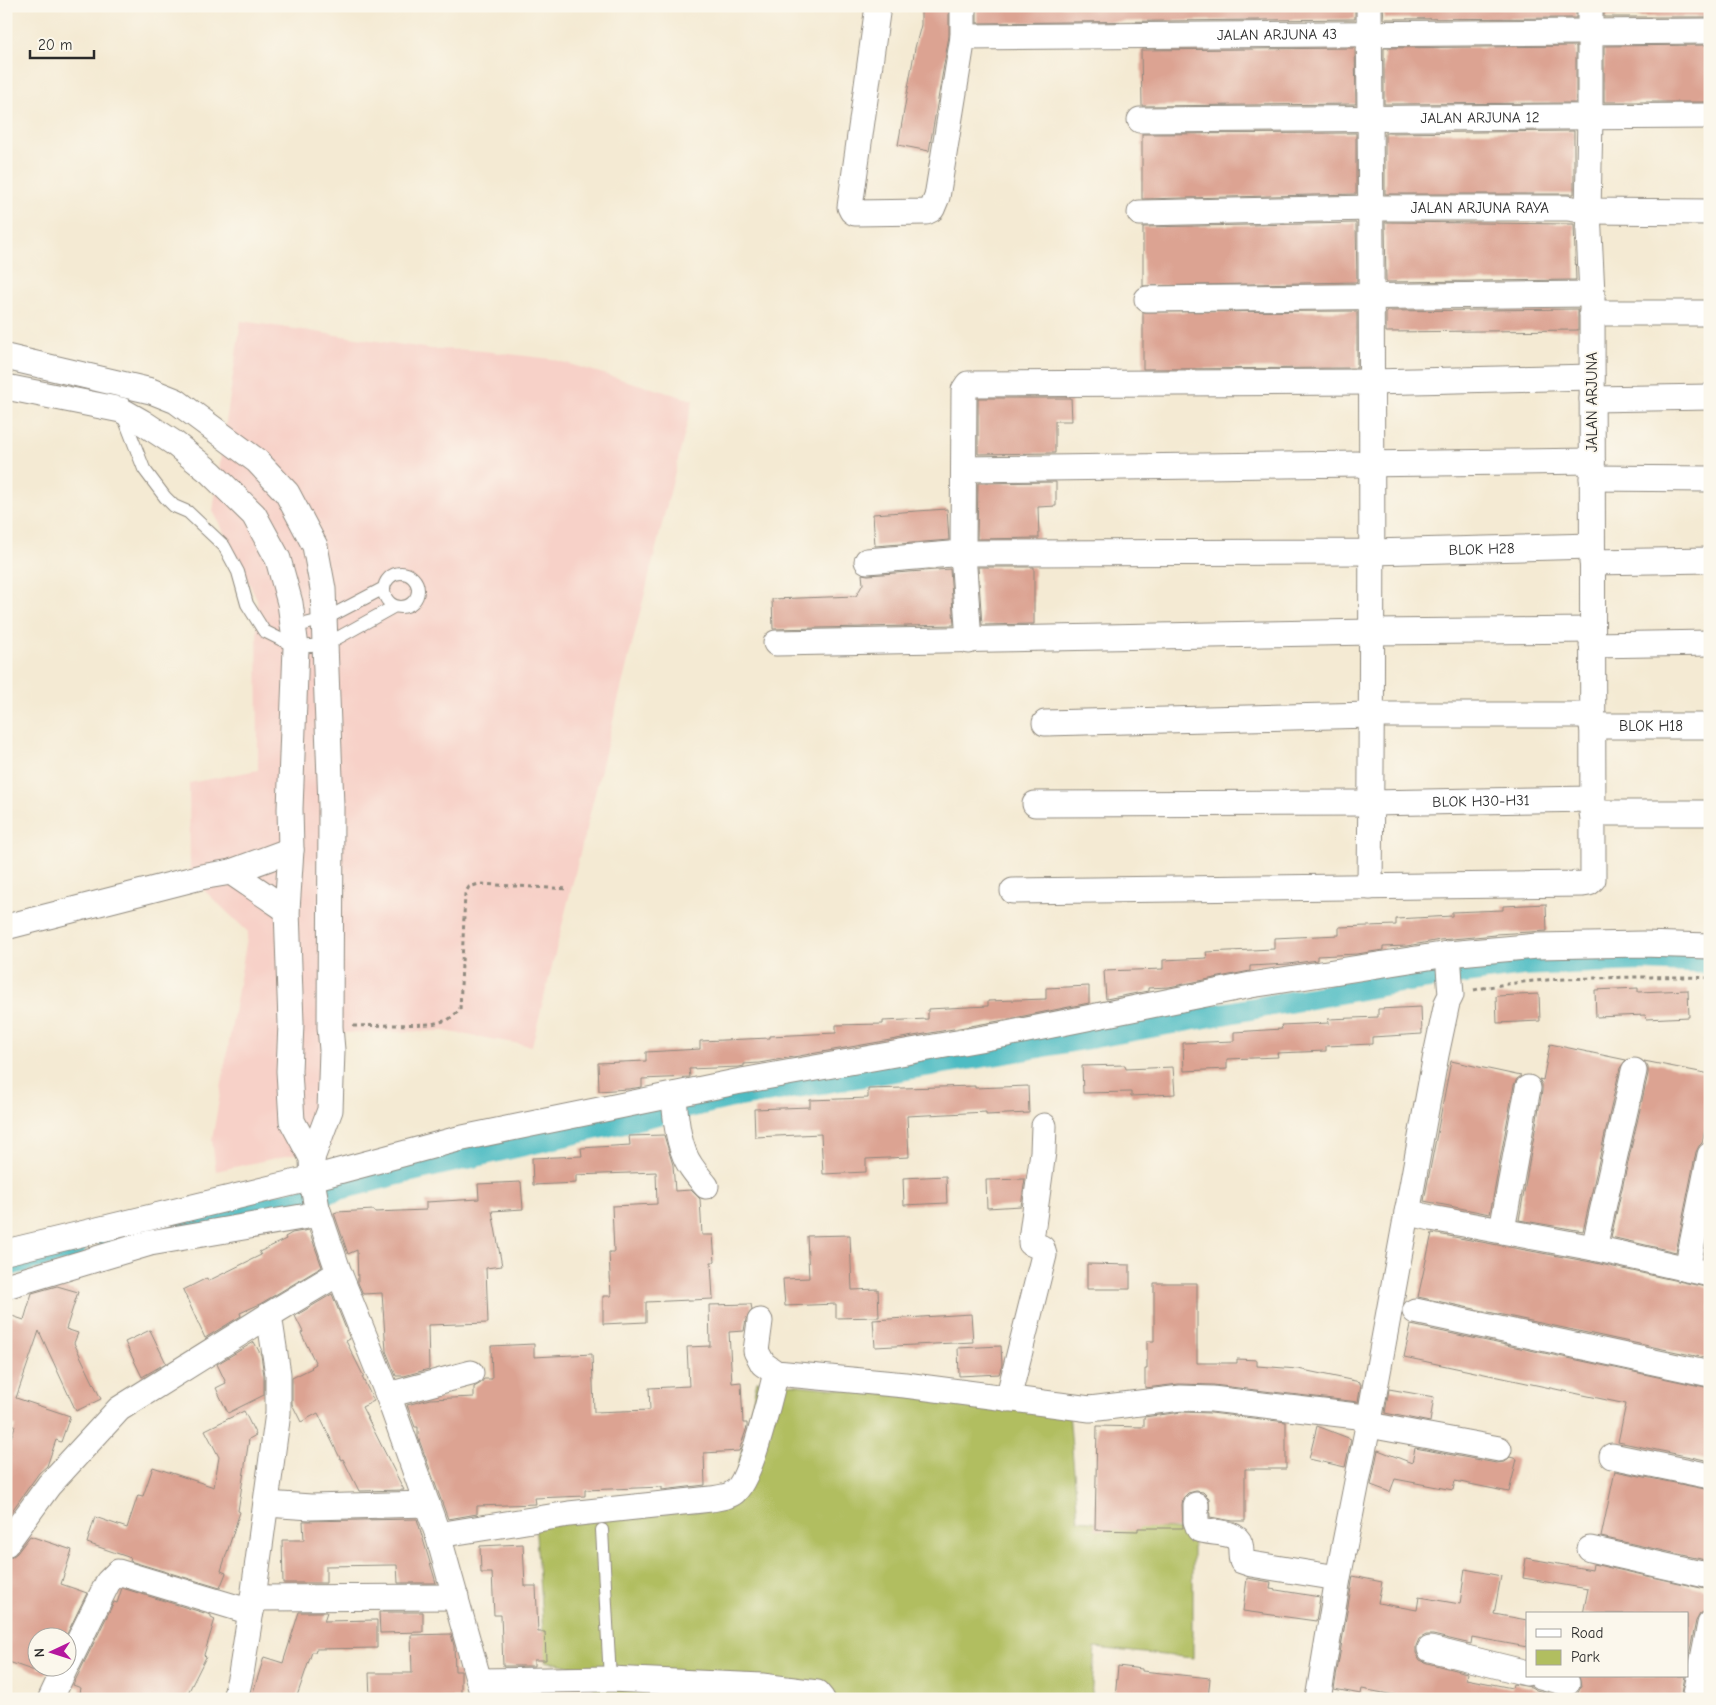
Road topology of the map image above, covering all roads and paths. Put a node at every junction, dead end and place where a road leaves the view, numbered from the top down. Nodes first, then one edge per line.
1 (878, 6) edge
2 (963, 6) edge
3 (1369, 6) edge
4 (1590, 6) edge
5 (1710, 31) edge
6 (1590, 32) junction
7 (1370, 33) junction
8 (963, 36) junction
9 (1710, 116) edge
10 (1590, 118) junction
11 (1370, 119) junction
12 (1140, 120) dead end
13 (1372, 208) junction
14 (1588, 211) junction
15 (1710, 212) edge
16 (1140, 213) dead end
17 (1372, 297) junction
18 (1147, 299) dead end
19 (1592, 304) junction
20 (1710, 313) edge
21 (6, 357) edge
22 (1371, 382) junction
23 (6, 387) edge
24 (1592, 388) junction
25 (1710, 397) edge
26 (121, 410) junction
27 (1371, 464) junction
28 (964, 469) junction
29 (1592, 470) junction
30 (1710, 479) edge
31 (1372, 552) junction
32 (963, 553) junction
33 (1592, 554) junction
34 (1710, 560) edge
35 (867, 561) dead end
36 (384, 588) junction
37 (395, 606) junction
38 (325, 620) junction
39 (264, 631) junction
40 (1372, 632) junction
41 (294, 637) junction
42 (1592, 637) junction
43 (969, 640) junction
44 (1710, 643) edge
45 (776, 644) dead end
46 (325, 645) junction
47 (1371, 715) junction
48 (1592, 721) junction
49 (1045, 723) dead end
50 (1710, 726) edge
51 (1371, 803) junction
52 (1035, 804) dead end
53 (331, 806) junction
54 (1592, 806) junction
55 (290, 809) junction
56 (1710, 813) edge
57 (291, 850) junction
58 (231, 872) junction
59 (1370, 887) junction
60 (570, 889) dead end
61 (1013, 891) dead end
62 (287, 910) junction
63 (6, 927) edge
64 (1710, 946) edge
65 (1710, 978) edge
66 (1449, 984) junction
67 (291, 1023) junction
68 (330, 1027) junction
69 (1634, 1071) dead end
70 (1528, 1088) dead end
71 (674, 1098) junction
72 (1044, 1126) dead end
73 (1710, 1155) edge
74 (706, 1186) dead end
75 (315, 1189) junction
76 (1407, 1212) junction
77 (1502, 1230) junction
78 (1594, 1248) junction
79 (6, 1252) edge
80 (1698, 1272) edge
81 (339, 1273) junction
82 (6, 1286) edge
83 (1414, 1311) dead end
84 (760, 1321) dead end
85 (271, 1326) junction
86 (470, 1373) dead end
87 (776, 1373) junction
88 (1710, 1374) edge
89 (388, 1395) junction
90 (1008, 1399) junction
91 (1369, 1421) junction
92 (1499, 1449) dead end
93 (1612, 1456) dead end
94 (1710, 1476) edge
95 (266, 1504) junction
96 (427, 1504) junction
97 (1196, 1505) dead end
98 (602, 1530) dead end
99 (438, 1535) junction
100 (6, 1544) edge
101 (1590, 1549) dead end
102 (1710, 1576) edge
103 (1338, 1578) junction
104 (456, 1597) junction
105 (252, 1605) junction
106 (1710, 1624) edge
107 (78, 1643) edge
108 (1430, 1649) dead end
109 (1699, 1670) edge
110 (1526, 1673) edge
111 (62, 1678) edge
112 (1545, 1678) edge
113 (610, 1679) junction
114 (1566, 1686) edge
115 (482, 1690) edge
116 (54, 1698) edge
117 (235, 1699) edge
118 (822, 1699) edge
119 (1318, 1699) edge
120 (1695, 1699) edge

1 - 8 street
2 - 8 street
3 - 7 street
4 - 6 street, JALAN ARJUNA
5 - 6 street, JALAN ARJUNA 43
6 - 7 street, JALAN ARJUNA 43
6 - 10 street, JALAN ARJUNA
7 - 8 street, JALAN ARJUNA 43
7 - 11 street
9 - 10 street, JALAN ARJUNA 12
10 - 11 street, JALAN ARJUNA 12
10 - 14 street, JALAN ARJUNA
11 - 12 street, JALAN ARJUNA 12
11 - 13 street
13 - 14 street, JALAN ARJUNA RAYA
13 - 16 street, JALAN ARJUNA RAYA
13 - 17 street
14 - 15 street, JALAN ARJUNA RAYA
14 - 19 street, JALAN ARJUNA
17 - 18 street
17 - 19 street
17 - 22 street
19 - 20 street
19 - 24 street, JALAN ARJUNA
21 - 38 street
22 - 24 street
22 - 27 street
22 - 28 street
23 - 26 street
24 - 25 street
24 - 29 street, JALAN ARJUNA
26 - 39 lane
26 - 41 street
27 - 28 street
27 - 29 street
27 - 31 street
28 - 32 street
29 - 30 street
29 - 33 street, JALAN ARJUNA
31 - 32 street, BLOK H28
31 - 33 street, BLOK H28
31 - 40 street
32 - 35 street, BLOK H28
32 - 43 street
33 - 34 street, BLOK H28
33 - 42 street, JALAN ARJUNA
36 - 37 lane
36 - 37 lane
36 - 38 lane
37 - 46 lane
38 - 41 lane
38 - 46 street
39 - 41 lane
39 - 41 lane
40 - 42 street
40 - 43 street
40 - 47 street
41 - 46 lane
41 - 55 street
42 - 44 street
42 - 48 street, JALAN ARJUNA
43 - 45 street
46 - 53 street
47 - 48 street, BLOK H18
47 - 49 street, BLOK H18
47 - 51 street
48 - 50 street, BLOK H18
48 - 54 street, JALAN ARJUNA
51 - 52 street, BLOK H30-H31
51 - 54 street, BLOK H30-H31
51 - 59 street
53 - 55 street
53 - 68 street
54 - 56 street, BLOK H30-H31
54 - 59 street, JALAN ARJUNA
55 - 57 street
57 - 58 street
57 - 62 street
58 - 62 street
58 - 63 street
59 - 61 street, JALAN ARJUNA
60 - 68 path
62 - 67 street
64 - 66 street
65 - 66 path
66 - 71 street
66 - 76 street
67 - 68 street
67 - 75 street
68 - 75 street
69 - 78 street
70 - 77 street
71 - 74 street
71 - 75 street
72 - 90 street
73 - 80 street
75 - 79 street
75 - 81 street
75 - 82 street
76 - 77 street
76 - 91 street
77 - 78 street
78 - 80 street
81 - 85 street
81 - 89 street
83 - 88 street
84 - 87 street
85 - 95 street
85 - 100 street
86 - 89 street
87 - 90 street
87 - 99 street
89 - 96 street
90 - 91 street
91 - 92 street
91 - 103 street
93 - 94 street
95 - 96 street
95 - 105 street
96 - 99 street
97 - 103 street
98 - 113 lane
99 - 104 street
101 - 102 street
103 - 119 street
104 - 105 street
104 - 115 street
105 - 107 street
105 - 117 street
106 - 109 street
108 - 110 street
109 - 120 street
111 - 116 street
112 - 114 street
113 - 115 street
113 - 118 street

